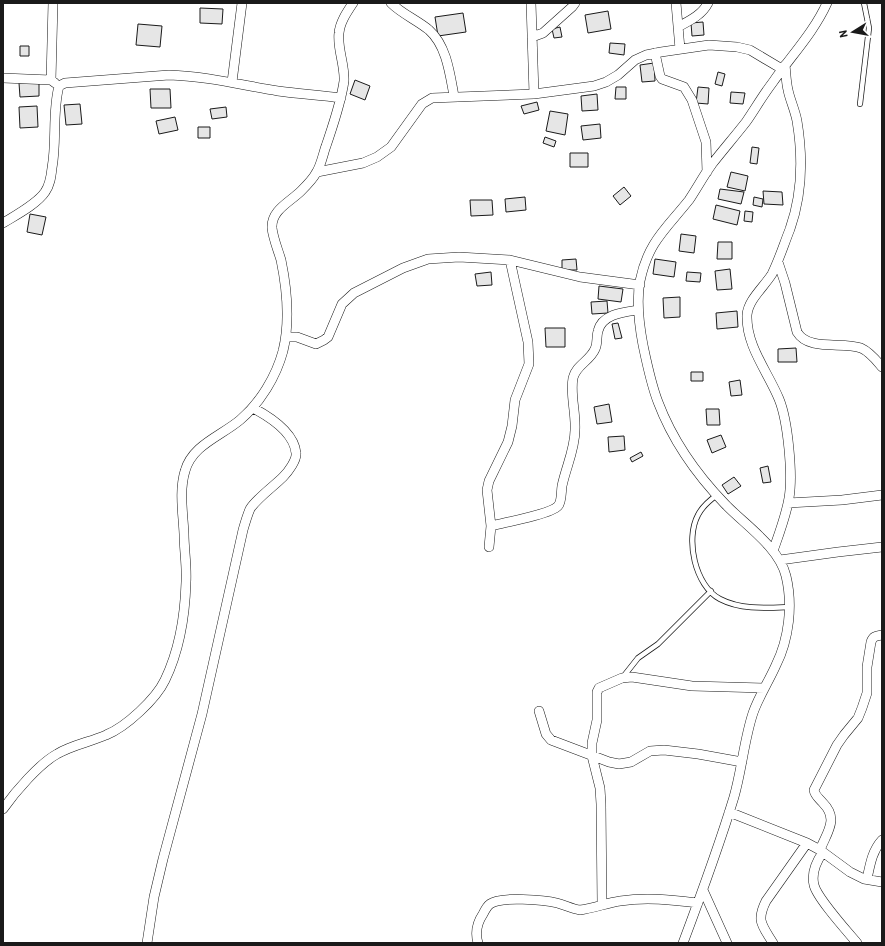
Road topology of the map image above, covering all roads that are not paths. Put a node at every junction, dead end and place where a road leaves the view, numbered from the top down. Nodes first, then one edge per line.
1 (53, 3) edge
2 (242, 3) edge
3 (353, 3) edge
4 (391, 3) edge
5 (531, 3) edge
6 (575, 3) edge
7 (676, 3) edge
8 (708, 3) edge
9 (827, 3) edge
10 (864, 3) edge
11 (678, 27) junction
12 (532, 38) junction
13 (680, 49) junction
14 (656, 53) junction
15 (784, 67) junction
16 (3, 78) edge
17 (51, 80) junction
18 (232, 82) junction
19 (59, 86) junction
20 (534, 94) junction
21 (454, 96) junction
22 (341, 98) junction
23 (860, 104) dead end
24 (317, 172) junction
25 (707, 172) junction
26 (3, 223) edge
27 (510, 260) junction
28 (778, 262) junction
29 (640, 285) junction
30 (638, 310) junction
31 (286, 337) junction
32 (882, 367) edge
33 (253, 408) junction
34 (717, 495) junction
35 (882, 495) edge
36 (788, 503) junction
37 (491, 526) junction
38 (882, 547) edge
39 (489, 548) dead end
40 (773, 551) junction
41 (780, 560) junction
42 (710, 591) junction
43 (789, 607) junction
44 (882, 635) edge
45 (622, 678) junction
46 (764, 688) junction
47 (539, 711) dead end
48 (592, 756) junction
49 (742, 762) junction
50 (3, 809) edge
51 (729, 812) junction
52 (882, 840) edge
53 (807, 843) junction
54 (821, 851) junction
55 (867, 879) junction
56 (882, 882) edge
57 (703, 890) junction
58 (698, 903) junction
59 (602, 904) junction
60 (147, 943) edge
61 (478, 943) edge
62 (683, 943) edge
63 (727, 943) edge
64 (773, 943) edge
65 (857, 943) edge

1 - 17 street
2 - 18 street
3 - 22 street
4 - 21 street
5 - 12 street
6 - 12 street
7 - 11 street
8 - 11 street
9 - 15 street
10 - 23 lane
11 - 13 street
12 - 20 street
13 - 14 street
13 - 15 street
14 - 20 street
14 - 25 street
15 - 25 street
15 - 28 street
16 - 17 street
17 - 19 street
18 - 19 street
18 - 22 street
19 - 26 street
20 - 21 street
21 - 24 street
22 - 24 street
24 - 31 street
25 - 29 street
27 - 29 street
27 - 31 street
27 - 37 street
28 - 32 street
28 - 36 street
29 - 30 street
30 - 34 street
30 - 37 street
31 - 33 street
33 - 50 street
33 - 60 street
34 - 40 street
34 - 42 lane
35 - 36 street
36 - 40 street
37 - 39 street
38 - 41 street
40 - 41 street
41 - 43 street
42 - 43 lane
42 - 45 lane
43 - 46 street
44 - 54 street
45 - 46 street
45 - 48 street
46 - 49 street
47 - 48 street
48 - 49 street
48 - 59 street
49 - 51 street
51 - 53 street
51 - 57 street
52 - 55 street
53 - 54 street
53 - 64 street
54 - 55 street
54 - 65 street
55 - 56 street
57 - 58 street
57 - 63 street
58 - 59 street
58 - 62 street
59 - 61 street

